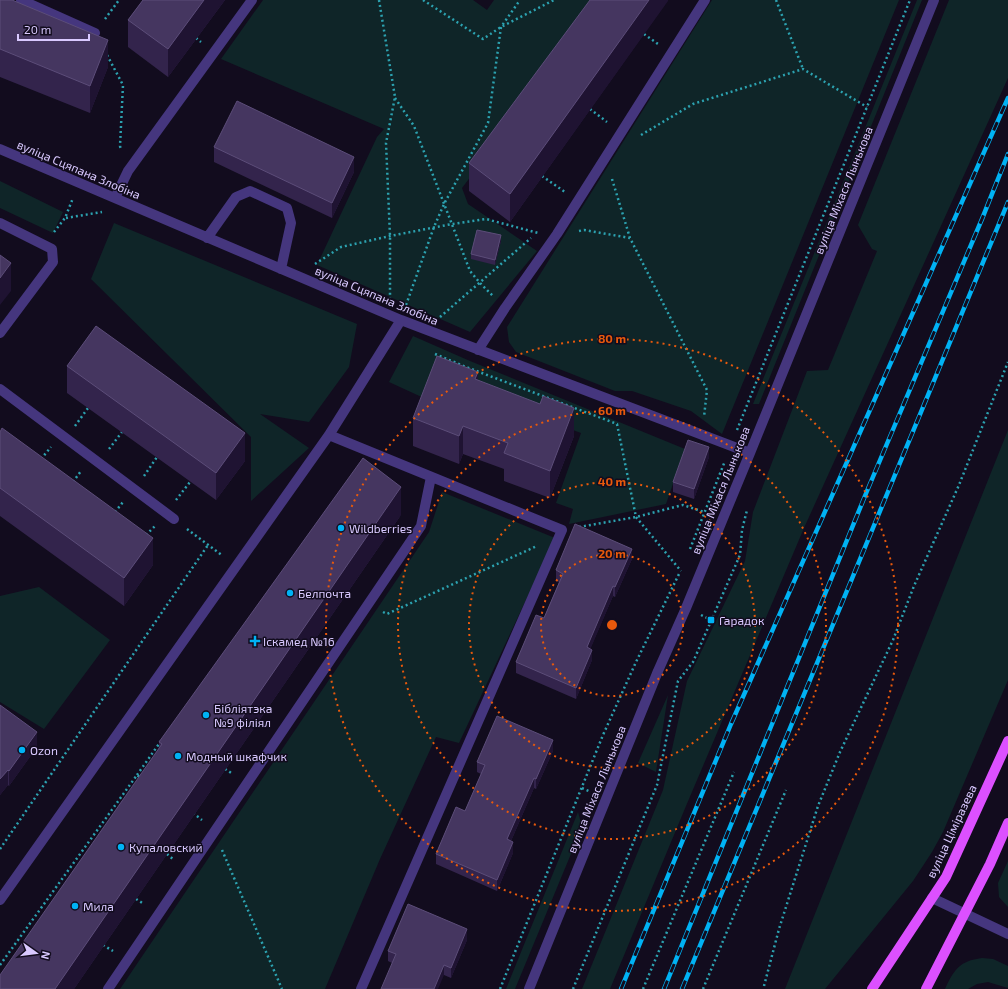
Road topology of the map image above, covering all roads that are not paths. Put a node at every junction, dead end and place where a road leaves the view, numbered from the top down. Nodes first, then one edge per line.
1 (21, 0) edge
2 (252, 0) edge
3 (704, 0) edge
4 (934, 0) edge
5 (95, 33) edge
6 (0, 149) edge
7 (115, 198) junction
8 (0, 223) edge
9 (207, 238) junction
10 (281, 269) junction
11 (401, 320) junction
12 (0, 333) edge
13 (478, 350) junction
14 (0, 389) edge
15 (329, 435) junction
16 (750, 453) junction
17 (431, 477) junction
18 (174, 519) road end
19 (1008, 741) edge
20 (1008, 823) edge
21 (932, 898) junction
22 (0, 900) edge
23 (965, 914) junction
24 (1008, 934) edge
25 (108, 989) edge
26 (361, 989) edge
27 (529, 989) edge
28 (872, 989) edge
29 (926, 989) edge

1 - 5 street
2 - 7 street
3 - 13 street
4 - 16 street, вуліца Міхася Лынькова
6 - 7 street, вуліца Сцяпана Злобіна
7 - 9 street, вуліца Сцяпана Злобіна
8 - 12 street
9 - 10 street, вуліца Сцяпана Злобіна
9 - 10 street
10 - 11 street, вуліца Сцяпана Злобіна
11 - 13 street, вуліца Сцяпана Злобіна
11 - 15 street
13 - 16 street, вуліца Сцяпана Злобіна
14 - 18 street
15 - 17 street
15 - 22 street
16 - 27 street, вуліца Міхася Лынькова
17 - 25 street
17 - 26 street
19 - 21 main road, вуліца Ціміразева
20 - 23 main road
21 - 23 street
21 - 28 main road, вуліца Ціміразева
23 - 24 street
23 - 29 main road

